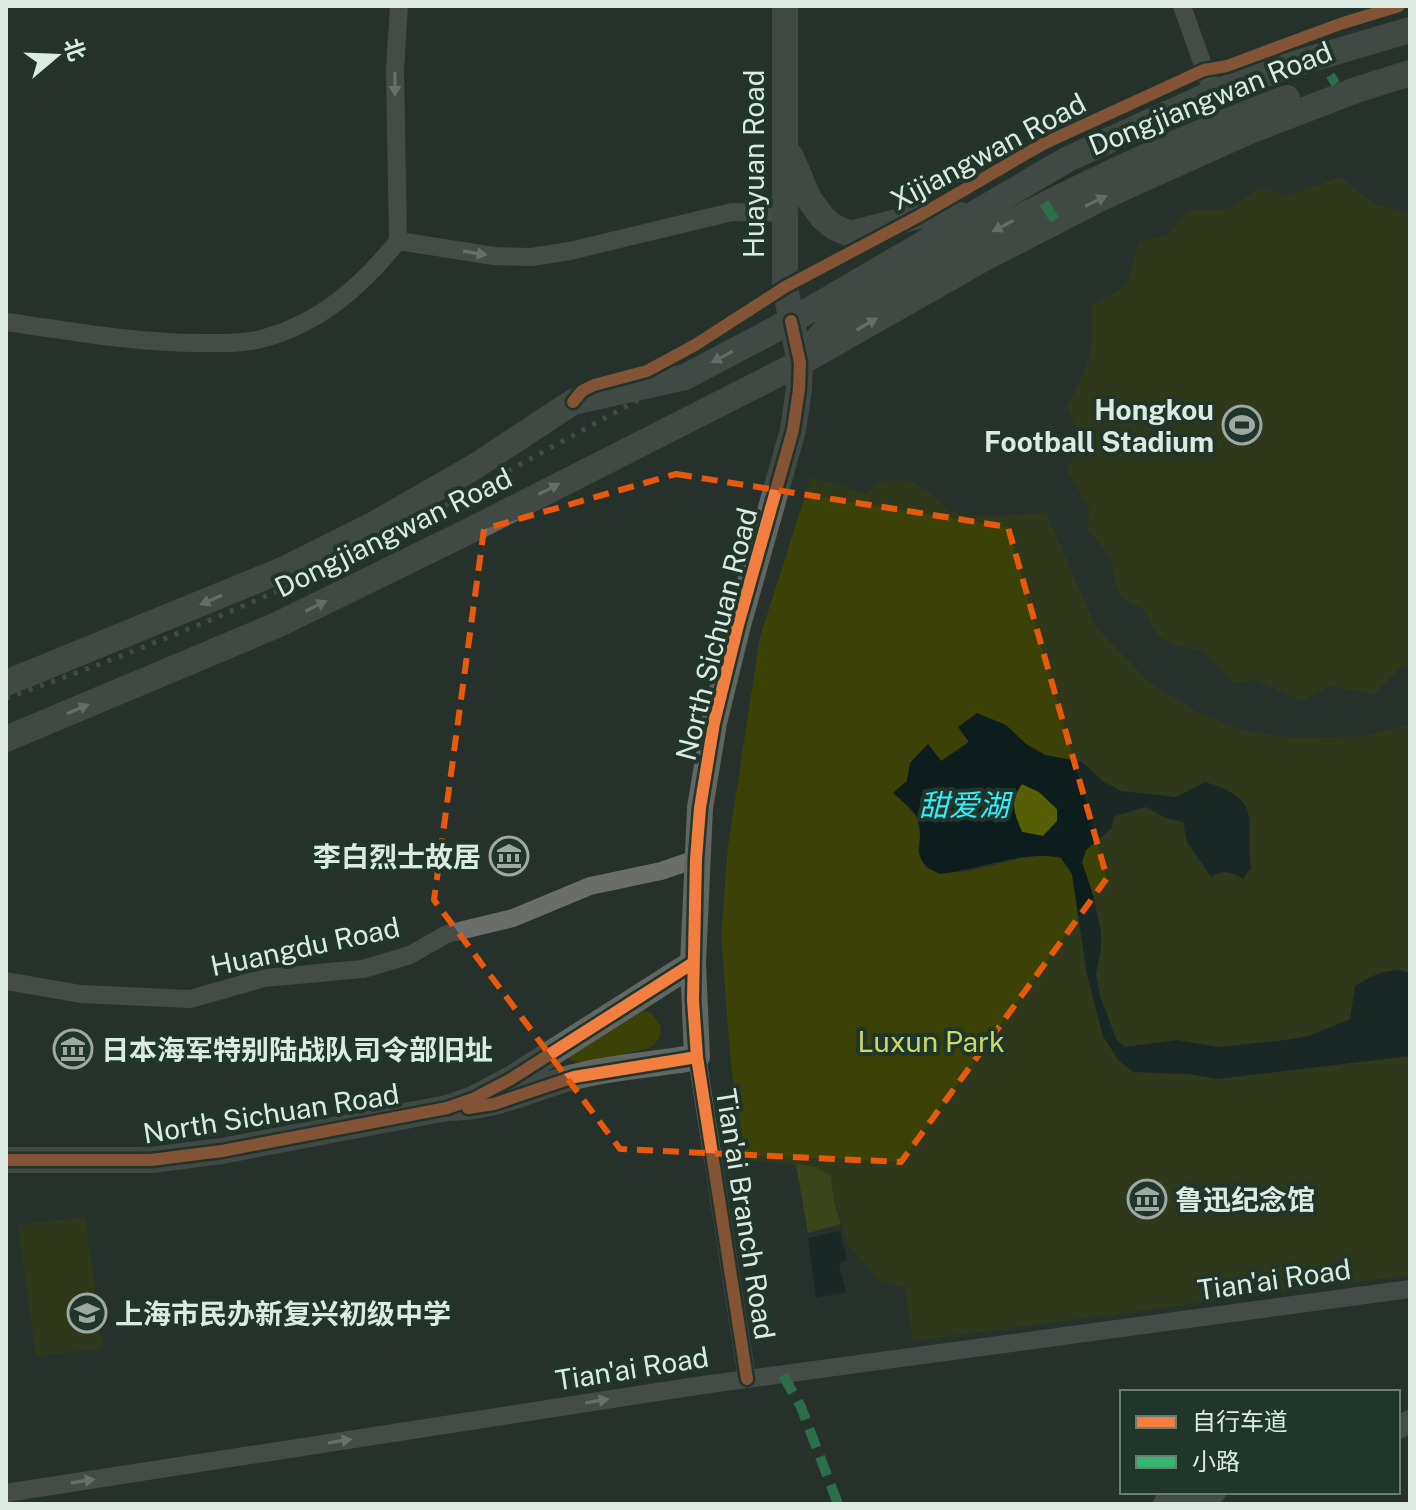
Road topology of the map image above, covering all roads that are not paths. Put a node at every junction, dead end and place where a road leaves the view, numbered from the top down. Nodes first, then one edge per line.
1 (399, 6) edge
2 (785, 6) edge
3 (1182, 6) edge
4 (1410, 30) edge
5 (1410, 55) edge
6 (1410, 73) edge
7 (1213, 93) junction
8 (786, 147) junction
9 (785, 213) junction
10 (968, 217) junction
11 (398, 241) junction
12 (791, 321) junction
13 (6, 322) edge
14 (800, 363) junction
15 (9, 684) edge
16 (6, 739) edge
17 (696, 859) junction
18 (693, 963) junction
19 (6, 981) edge
20 (556, 1048) junction
21 (697, 1057) junction
22 (574, 1077) junction
23 (447, 1108) junction
24 (6, 1160) edge
25 (1410, 1289) edge
26 (747, 1379) junction
27 (6, 1493) edge
28 (1206, 1494) edge
29 (1165, 1504) edge

1 -> 11 street
2 - 8 main road, Huayuan Road
3 - 7 street
4 - 7 main road, Xijiangwan Road
5 -> 14 main road, Dongjiangwan Road
14 -> 6 main road, Dongjiangwan Road
7 - 10 main road, Xijiangwan Road
8 - 9 main road, Huayuan Road
8 - 10 main road
11 -> 9 street
9 - 12 main road, Huayuan Road
10 - 12 main road, Xijiangwan Road
11 - 13 street
12 - 14 main road, North Sichuan Road
12 -> 15 main road, Dongjiangwan Road
16 -> 14 main road, Dongjiangwan Road
14 - 17 main road, North Sichuan Road
17 - 18 main road, North Sichuan Road
17 - 19 street, Huangdu Road
18 - 20 main road, North Sichuan Road
18 - 21 main road, North Sichuan Road
20 - 22 main road
20 - 23 main road, North Sichuan Road
21 - 22 main road, North Sichuan Road
21 - 26 street, Tian'ai Branch Road
22 - 23 main road, North Sichuan Road
23 - 24 main road, North Sichuan Road
25 - 26 street, Tian'ai Road
27 -> 26 street, Tian'ai Road
28 - 29 street

